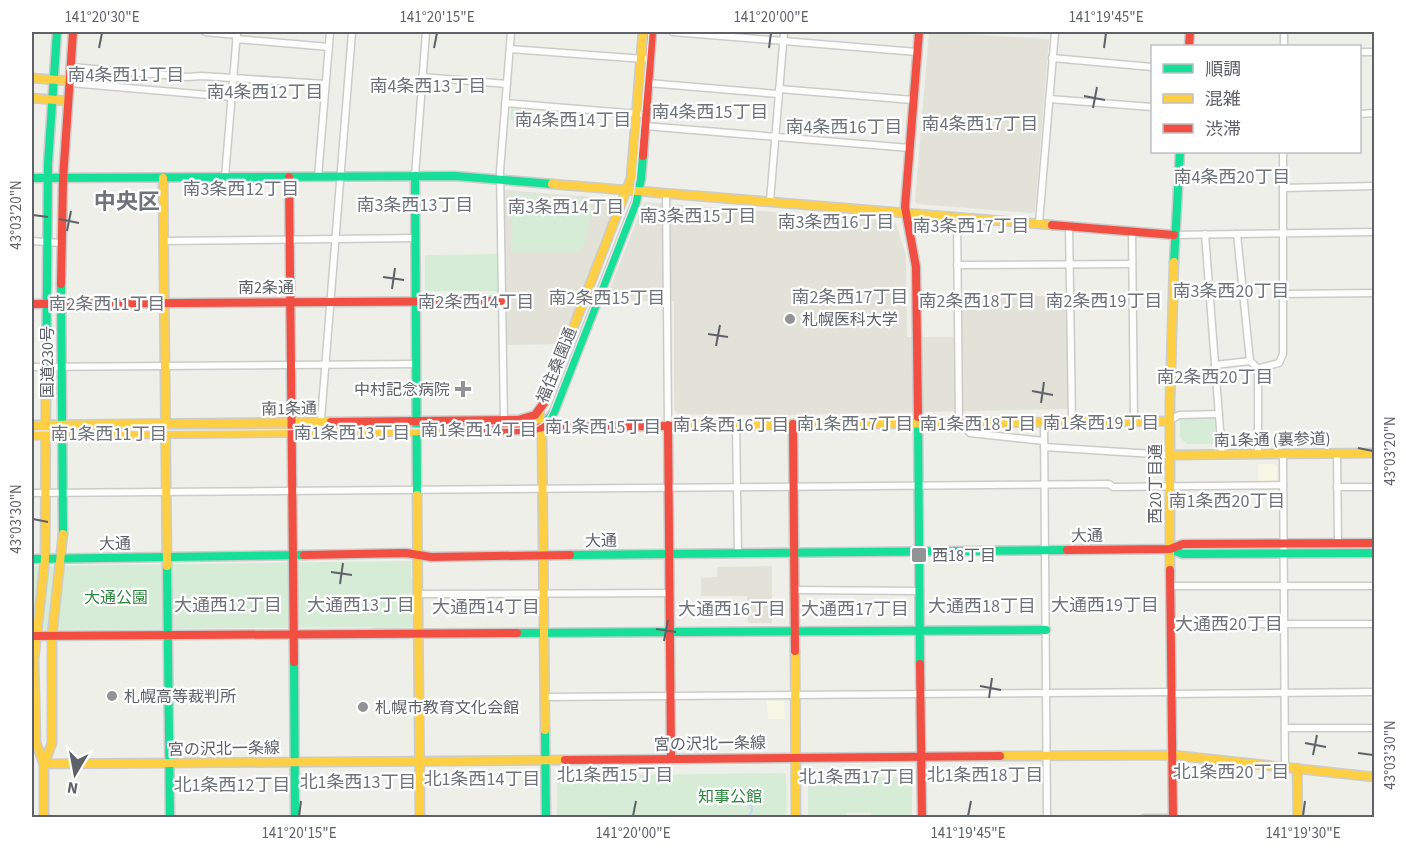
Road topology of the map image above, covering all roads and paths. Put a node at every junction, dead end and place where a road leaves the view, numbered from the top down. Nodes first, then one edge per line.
1 (57, 32) edge
2 (73, 32) edge
3 (205, 32) edge
4 (330, 32) edge
5 (352, 32) edge
6 (426, 32) edge
7 (511, 32) edge
8 (643, 32) edge
9 (652, 32) edge
10 (673, 32) edge
11 (783, 32) edge
12 (919, 32) edge
13 (1054, 32) edge
14 (237, 35) edge
15 (783, 42) junction
16 (329, 47) junction
17 (510, 49) junction
18 (917, 52) junction
19 (1052, 58) junction
20 (645, 59) junction
21 (1151, 67) edge
22 (70, 68) junction
23 (422, 77) junction
24 (32, 78) edge
25 (233, 78) junction
26 (53, 80) junction
27 (70, 82) junction
28 (648, 83) junction
29 (326, 84) junction
30 (507, 84) junction
31 (779, 92) junction
32 (232, 97) junction
33 (32, 98) edge
34 (1049, 99) junction
35 (51, 100) junction
36 (913, 100) junction
37 (68, 101) junction
38 (505, 103) junction
39 (1151, 107) edge
40 (641, 114) junction
41 (645, 126) junction
42 (775, 136) junction
43 (909, 148) junction
44 (1180, 153) edge
45 (1283, 153) edge
46 (340, 176) junction
47 (415, 176) junction
48 (225, 177) junction
49 (289, 177) junction
50 (318, 177) junction
51 (32, 178) edge
52 (47, 178) junction
53 (163, 178) junction
54 (63, 179) junction
55 (500, 180) junction
56 (1374, 186) edge
57 (1283, 188) junction
58 (627, 190) junction
59 (639, 191) junction
60 (666, 193) junction
61 (770, 201) junction
62 (905, 213) junction
63 (957, 217) junction
64 (1039, 223) junction
65 (1070, 226) junction
66 (1132, 231) junction
67 (1374, 232) edge
68 (1283, 233) junction
69 (1205, 234) junction
70 (1237, 234) junction
71 (1174, 235) junction
72 (415, 238) junction
73 (290, 239) junction
74 (336, 239) junction
75 (32, 241) edge
76 (46, 241) junction
77 (164, 241) junction
78 (61, 243) junction
79 (1132, 264) junction
80 (957, 265) junction
81 (1070, 265) junction
82 (1374, 293) edge
83 (1283, 294) junction
84 (416, 301) junction
85 (501, 301) junction
86 (291, 302) junction
87 (330, 302) junction
88 (32, 304) edge
89 (46, 304) junction
90 (62, 304) junction
91 (165, 304) junction
92 (1250, 361) junction
93 (416, 364) junction
94 (291, 365) junction
95 (325, 365) junction
96 (1215, 365) junction
97 (166, 366) junction
98 (32, 367) edge
99 (46, 367) junction
100 (62, 367) junction
101 (1259, 369) junction
102 (539, 411) junction
103 (1219, 414) junction
104 (529, 418) junction
105 (417, 421) junction
106 (504, 421) junction
107 (1134, 421) junction
108 (1169, 421) junction
109 (321, 422) junction
110 (1044, 422) junction
111 (1072, 422) junction
112 (918, 423) junction
113 (960, 423) junction
114 (736, 424) junction
115 (793, 424) junction
116 (32, 425) edge
117 (45, 425) junction
118 (62, 425) junction
119 (668, 425) junction
120 (542, 427) junction
121 (166, 428) junction
122 (292, 428) junction
123 (504, 431) junction
124 (320, 432) junction
125 (417, 432) junction
126 (45, 434) junction
127 (62, 434) junction
128 (32, 435) edge
129 (1044, 444) junction
130 (1337, 453) junction
131 (1374, 453) edge
132 (1258, 454) junction
133 (1282, 454) junction
134 (1169, 455) junction
135 (1222, 455) junction
136 (1044, 484) junction
137 (1283, 485) junction
138 (919, 486) junction
139 (1170, 486) junction
140 (737, 487) junction
141 (794, 487) junction
142 (1337, 487) junction
143 (1374, 487) edge
144 (668, 488) junction
145 (543, 489) junction
146 (417, 490) junction
147 (292, 491) junction
148 (167, 492) junction
149 (32, 493) edge
150 (46, 493) junction
151 (62, 493) junction
152 (1338, 543) junction
153 (1374, 543) edge
154 (1170, 549) junction
155 (1284, 549) junction
156 (1045, 551) junction
157 (920, 552) junction
158 (738, 553) junction
159 (794, 553) junction
160 (1374, 553) edge
161 (669, 554) junction
162 (418, 555) junction
163 (293, 556) junction
164 (544, 556) junction
165 (45, 558) junction
166 (61, 558) junction
167 (167, 558) junction
168 (32, 559) edge
169 (1171, 586) junction
170 (1374, 586) edge
171 (1284, 587) junction
172 (794, 590) junction
173 (920, 591) junction
174 (544, 593) junction
175 (669, 593) junction
176 (418, 594) junction
177 (1171, 624) junction
178 (1284, 624) junction
179 (1374, 624) edge
180 (1046, 630) junction
181 (795, 632) junction
182 (920, 632) junction
183 (293, 634) junction
184 (670, 634) junction
185 (168, 635) junction
186 (419, 635) junction
187 (544, 635) junction
188 (34, 636) edge
189 (52, 636) junction
190 (1374, 692) edge
191 (1046, 693) junction
192 (1172, 693) junction
193 (1285, 693) junction
194 (921, 694) junction
195 (796, 695) junction
196 (670, 696) junction
197 (545, 697) junction
198 (1285, 728) junction
199 (1374, 728) edge
200 (1172, 755) junction
201 (1047, 756) junction
202 (796, 757) junction
203 (921, 757) junction
204 (671, 758) junction
205 (545, 760) junction
206 (420, 761) junction
207 (295, 762) junction
208 (169, 764) junction
209 (32, 765) edge
210 (44, 765) junction
211 (1285, 767) junction
212 (1297, 768) junction
213 (1374, 777) edge
214 (1173, 817) edge
215 (44, 818) edge
216 (170, 818) edge
217 (295, 818) edge
218 (420, 818) edge
219 (546, 818) edge
220 (796, 818) edge
221 (922, 818) edge
222 (1047, 818) edge
223 (1144, 818) edge
224 (1298, 818) edge

1 - 26 main road, 国道230号
2 - 22 main road, 国道230号
3 - 14 street
4 - 16 street
5 - 46 street
6 - 23 street
7 - 17 street
8 - 20 main road, 福住桑園通
9 - 20 main road, 福住桑園通
10 - 15 street
11 - 15 street
12 - 18 main road
13 - 19 street
14 - 16 street
14 - 25 street
15 - 18 street
15 - 31 street
16 - 29 street
17 - 20 street
17 - 30 street
18 - 36 main road
19 - 21 street
19 - 34 street
20 - 28 main road, 福住桑園通
20 - 40 main road, 福住桑園通
22 - 25 street
22 - 27 main road, 国道230号
23 - 30 street
23 - 47 street
24 - 26 main road
25 - 29 street
25 - 32 street
26 - 27 main road
26 - 35 main road, 国道230号
27 - 32 street
27 - 37 main road, 国道230号
28 - 31 street
28 - 40 main road, 福住桑園通
29 - 50 street
30 - 38 street
31 - 36 street
31 - 42 street
32 - 48 street
33 - 35 main road
34 - 39 street
34 - 64 street
35 - 37 main road
35 - 52 main road, 国道230号
36 - 43 main road
37 - 54 main road, 国道230号
38 - 40 street
38 - 55 street
40 - 41 main road, 福住桑園通
40 - 58 main road, 福住桑園通
41 - 42 street
41 - 59 main road, 福住桑園通
42 - 43 street
42 - 61 street
43 - 62 main road
44 - 71 main road, 西20丁目通
45 - 57 street
46 - 47 main road
46 - 50 main road
46 - 74 street
47 - 55 main road
47 - 72 main road
48 - 49 main road
48 - 53 main road
49 - 50 main road
49 - 73 main road
51 - 52 main road
52 - 54 main road
52 - 76 main road, 国道230号
53 - 54 main road
53 - 77 main road
54 - 78 main road, 国道230号
55 - 58 main road
55 - 85 street
56 - 57 street
57 - 68 street
58 - 59 main road
58 - 102 main road, 福住桑園通
59 - 60 main road
59 - 120 main road, 福住桑園通
60 - 61 main road
60 - 119 street
61 - 62 main road
62 - 63 main road
62 - 112 main road
63 - 64 main road
63 - 80 street
64 - 65 main road
65 - 66 main road
65 - 81 street
66 - 71 main road
66 - 79 street
67 - 68 street
68 - 70 street
68 - 83 street
69 - 70 street
69 - 71 street
69 - 96 street
70 - 92 street
71 - 108 main road, 西20丁目通
72 - 74 street
72 - 84 main road
73 - 74 street
73 - 77 street
73 - 86 main road
74 - 87 street
75 - 76 street
76 - 78 street
76 - 89 main road, 国道230号
77 - 91 main road
78 - 90 main road, 国道230号
79 - 81 street
79 - 107 street
80 - 81 street
80 - 113 street
81 - 111 street
82 - 83 street
83 - 101 street
84 - 85 main road, 南2条通
84 - 87 main road, 南2条通
84 - 93 main road
85 - 106 street
86 - 87 main road, 南2条通
86 - 91 main road, 南2条通
86 - 94 main road
87 - 95 street
88 - 89 main road, 南2条通
89 - 90 main road, 南2条通
89 - 99 main road, 国道230号
90 - 91 main road, 南2条通
90 - 100 main road, 国道230号
91 - 97 main road
92 - 96 street
92 - 101 street
93 - 95 street
93 - 105 main road
94 - 95 street
94 - 97 street
94 - 122 main road
95 - 109 street
96 - 103 street
97 - 100 street
97 - 121 main road
98 - 99 street
99 - 100 street
99 - 117 main road, 国道230号
100 - 118 main road, 国道230号
101 - 132 street
102 - 104 main road, 福住桑園通
102 - 120 main road, 福住桑園通
103 - 108 street
103 - 135 street
104 - 106 main road, 南1条通
104 - 120 main road
105 - 106 main road, 南1条通
105 - 109 main road, 南1条通
105 - 125 main road
106 - 123 street
107 - 108 main road, 南1条通
107 - 111 main road, 南1条通
108 - 134 main road, 西20丁目通
109 - 122 main road, 南1条通
109 - 124 street
110 - 111 main road, 南1条通
110 - 113 main road, 南1条通
110 - 129 street
112 - 113 main road, 南1条通
112 - 115 main road, 南1条通
112 - 138 main road
113 - 129 street
114 - 115 main road, 南1条通
114 - 119 main road, 南1条通
114 - 140 street
115 - 141 main road
116 - 117 main road, 南1条通
117 - 118 main road, 南1条通
117 - 126 main road, 国道230号
118 - 121 main road, 南1条通
118 - 127 main road, 国道230号
119 - 120 main road, 南1条通
119 - 144 main road
120 - 123 main road, 南1条通
120 - 145 main road, 福住桑園通
121 - 122 main road, 南1条通
121 - 127 main road, 南1条通
121 - 148 main road
122 - 124 main road, 南1条通
122 - 147 main road
123 - 125 main road, 南1条通
124 - 125 main road, 南1条通
125 - 146 main road
126 - 127 main road, 南1条通
126 - 128 main road, 南1条通
126 - 150 main road, 国道230号
127 - 151 main road, 国道230号
129 - 134 street
129 - 136 street
130 - 131 main road, 南1条通 (裏参道)
130 - 133 main road, 南1条通 (裏参道)
130 - 142 street
132 - 133 main road, 南1条通 (裏参道)
132 - 135 main road, 南1条通 (裏参道)
133 - 137 street
134 - 135 main road, 南1条通 (裏参道)
134 - 139 main road, 西20丁目通
136 - 138 street
136 - 139 street
136 - 156 street
137 - 139 street
137 - 155 street
138 - 141 street
138 - 157 main road
139 - 154 main road, 西20丁目通
140 - 141 street
140 - 144 street
140 - 158 street
141 - 159 main road
142 - 143 street
142 - 152 street
144 - 145 street
144 - 161 main road
145 - 146 street
145 - 164 main road, 福住桑園通
146 - 147 street
146 - 162 main road
147 - 148 street
147 - 163 main road
148 - 151 street
148 - 167 main road
149 - 150 street
150 - 151 street
150 - 165 main road, 国道230号
151 - 166 main road, 国道230号
152 - 153 main road, 大通
152 - 155 main road, 大通
154 - 155 main road, 大通
154 - 156 main road, 大通
154 - 169 main road, 西20丁目通
155 - 160 main road, 大通
155 - 171 street
156 - 157 main road, 大通
156 - 180 street
157 - 159 main road, 大通
157 - 173 main road
158 - 159 main road, 大通
158 - 161 main road, 大通
159 - 172 main road
161 - 164 main road, 大通
161 - 175 main road
162 - 163 main road, 大通
162 - 164 main road, 大通
162 - 176 main road
163 - 167 main road, 大通
163 - 183 main road
164 - 174 main road, 福住桑園通
165 - 166 main road, 大通
165 - 168 main road, 大通
165 - 188 main road, 国道230号
166 - 167 main road, 大通
166 - 189 main road, 国道230号
167 - 185 main road
169 - 171 street
169 - 177 main road, 西20丁目通
170 - 171 street
171 - 178 street
172 - 173 street
172 - 181 main road
173 - 182 main road
174 - 175 street
174 - 176 street
174 - 187 main road, 福住桑園通
175 - 184 main road
176 - 186 main road
177 - 178 street
177 - 192 main road, 西20丁目通
178 - 179 street
178 - 193 street
180 - 182 main road
180 - 191 street
181 - 182 main road
181 - 184 main road
181 - 195 main road
182 - 194 main road
183 - 185 main road
183 - 186 main road
183 - 207 main road
184 - 187 main road
184 - 196 main road
185 - 189 main road
185 - 208 main road
186 - 187 main road
186 - 206 main road
187 - 197 main road, 福住桑園通
188 - 189 main road
188 - 210 main road, 国道230号
189 - 210 main road, 国道230号
190 - 193 street
191 - 192 street
191 - 194 street
191 - 201 street
192 - 193 street
192 - 200 main road, 西20丁目通
193 - 198 street
194 - 195 street
194 - 203 main road
195 - 196 street
195 - 202 main road
196 - 197 street
196 - 204 main road
197 - 205 main road, 福住桑園通
198 - 199 street
198 - 211 street
200 - 201 main road, 宮の沢北一条線
200 - 211 main road, 宮の沢北一条線
200 - 214 main road, 西20丁目通
201 - 203 main road, 宮の沢北一条線
201 - 222 street
202 - 203 main road, 宮の沢北一条線
202 - 204 main road, 宮の沢北一条線
202 - 220 main road
203 - 221 main road
204 - 205 main road, 宮の沢北一条線
205 - 206 main road, 宮の沢北一条線
205 - 219 main road, 福住桑園通
206 - 207 main road, 宮の沢北一条線
206 - 218 main road
207 - 208 main road, 宮の沢北一条線
207 - 217 main road
208 - 210 main road, 宮の沢北一条線
208 - 216 main road
209 - 210 main road
210 - 215 main road
211 - 212 main road, 宮の沢北一条線
212 - 213 main road, 宮の沢北一条線
212 - 224 main road
214 - 223 street

